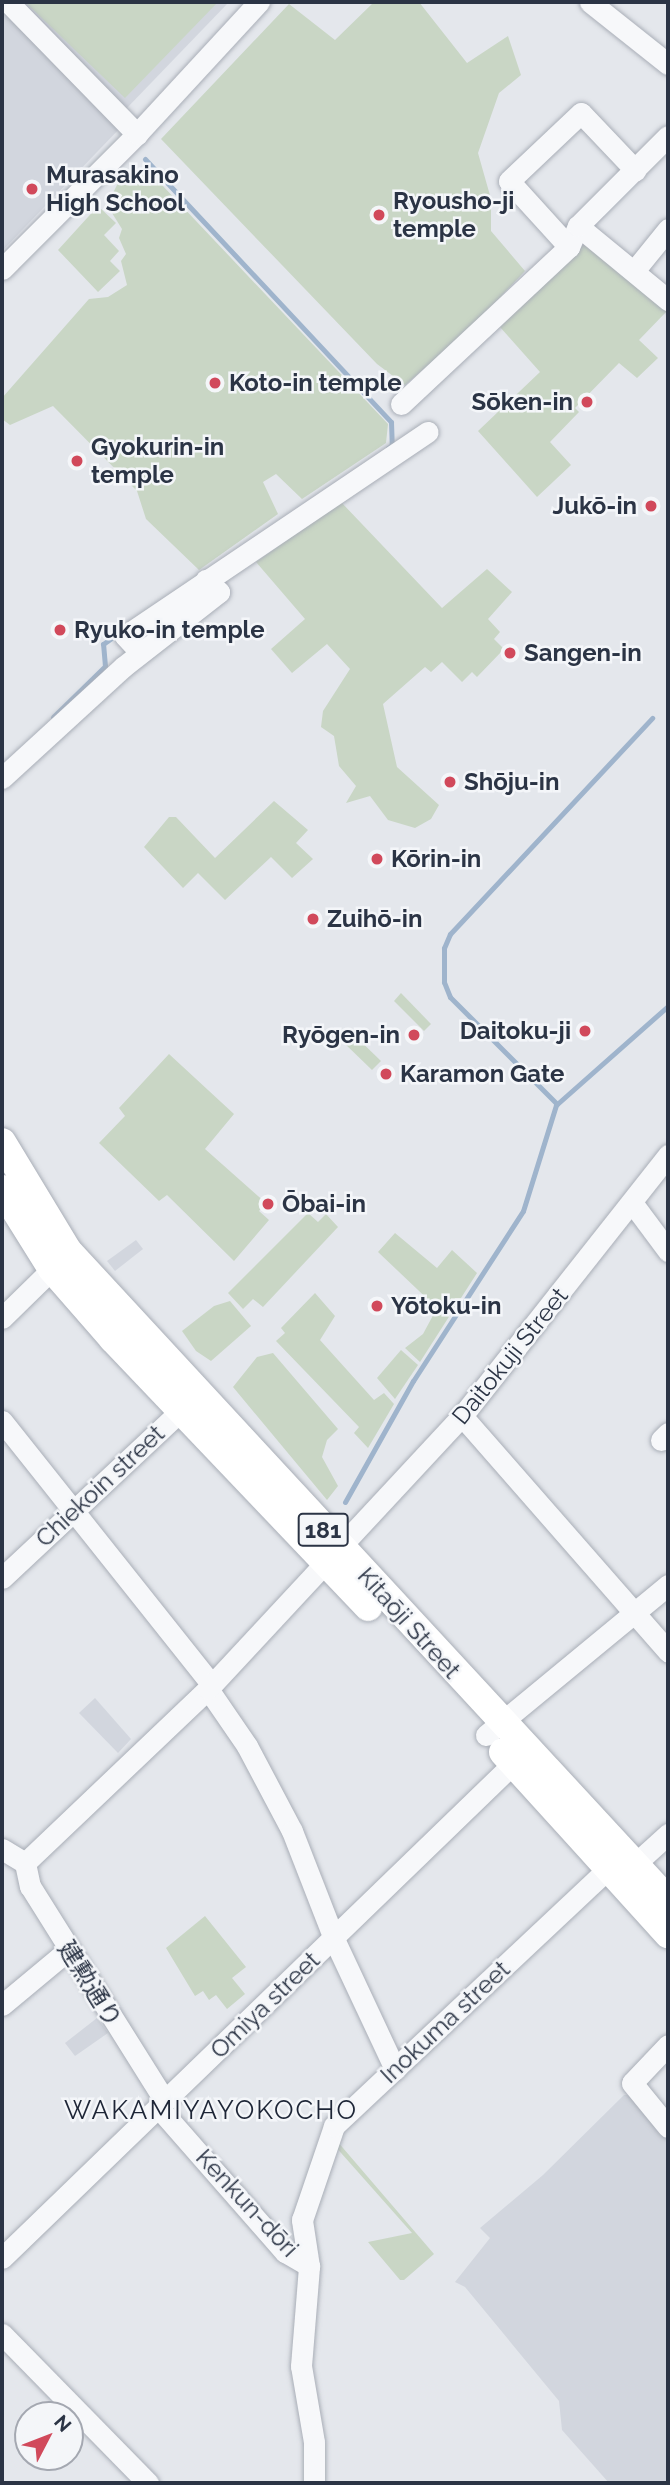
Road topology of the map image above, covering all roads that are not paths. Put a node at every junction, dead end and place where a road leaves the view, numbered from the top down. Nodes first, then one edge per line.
1 (8, 2) edge
2 (259, 2) edge
3 (590, 2) edge
4 (668, 64) edge
5 (137, 134) junction
6 (668, 136) edge
7 (635, 170) junction
8 (578, 226) junction
9 (668, 229) edge
10 (569, 247) junction
11 (2, 269) edge
12 (634, 271) junction
13 (668, 300) edge
14 (401, 404) dead end
15 (428, 432) dead end
16 (2, 778) edge
17 (2, 1142) edge
18 (668, 1155) edge
19 (2, 1189) edge
20 (633, 1205) junction
21 (668, 1251) edge
22 (52, 1269) junction
23 (2, 1318) edge
24 (190, 1402) junction
25 (462, 1416) junction
26 (2, 1420) edge
27 (74, 1512) junction
28 (332, 1554) junction
29 (2, 1578) edge
30 (668, 1585) edge
31 (635, 1612) junction
32 (668, 1651) edge
33 (210, 1687) junction
34 (493, 1728) junction
35 (520, 1757) junction
36 (668, 1834) edge
37 (2, 1849) edge
38 (25, 1863) junction
39 (622, 1866) junction
40 (668, 1900) edge
41 (668, 1934) edge
42 (334, 1938) junction
43 (68, 1950) junction
44 (2, 2005) edge
45 (668, 2045) edge
46 (395, 2068) junction
47 (162, 2104) junction
48 (668, 2127) edge
49 (2, 2258) edge
50 (309, 2266) junction
51 (2, 2334) edge
52 (148, 2483) edge
53 (314, 2483) edge

1 - 5 street
2 - 5 street
3 - 4 street
5 - 11 street
6 - 7 street
7 - 8 street
7 - 10 street
8 - 10 street
8 - 12 street
9 - 12 street
10 - 14 street
12 - 13 street
15 - 16 street
17 - 24 main road, Kitaōji Street / 181
18 - 20 street, Daitokuji Street
19 - 22 main road, Kitaōji Street / 181
20 - 21 street
20 - 25 street, Daitokuji Street
22 - 23 street
22 - 24 main road, Kitaōji Street / 181
24 - 27 street, Chiekoin street
24 - 28 main road, Kitaōji Street / 181
25 - 28 street, Daitokuji Street
25 - 31 street
26 - 27 street
27 - 29 street, Chiekoin street
27 - 33 street
28 - 33 street, Daitokuji Street
28 - 34 main road, Kitaōji Street / 181
30 - 31 street
31 - 32 street
31 - 34 street
33 - 38 street, Daitokuji Street
33 - 42 street
34 - 35 main road, Kitaōji Street / 181
35 - 39 main road, Kitaōji Street / 181
35 - 42 street, Omiya street
36 - 39 street, Inokuma street
37 - 38 street
38 - 43 street, 建勲通り
39 - 40 main road, Kitaōji Street / 181
39 - 41 main road, Kitaōji Street / 181
39 - 46 street, Inokuma street
42 - 46 street
42 - 47 street, Omiya street
43 - 44 street
43 - 47 street, 建勲通り
45 - 48 street
46 - 50 street, Inokuma street
47 - 49 street, Omiya street
47 - 50 street, Kenkun-dōri
50 - 53 street, Inokuma street
51 - 52 street

